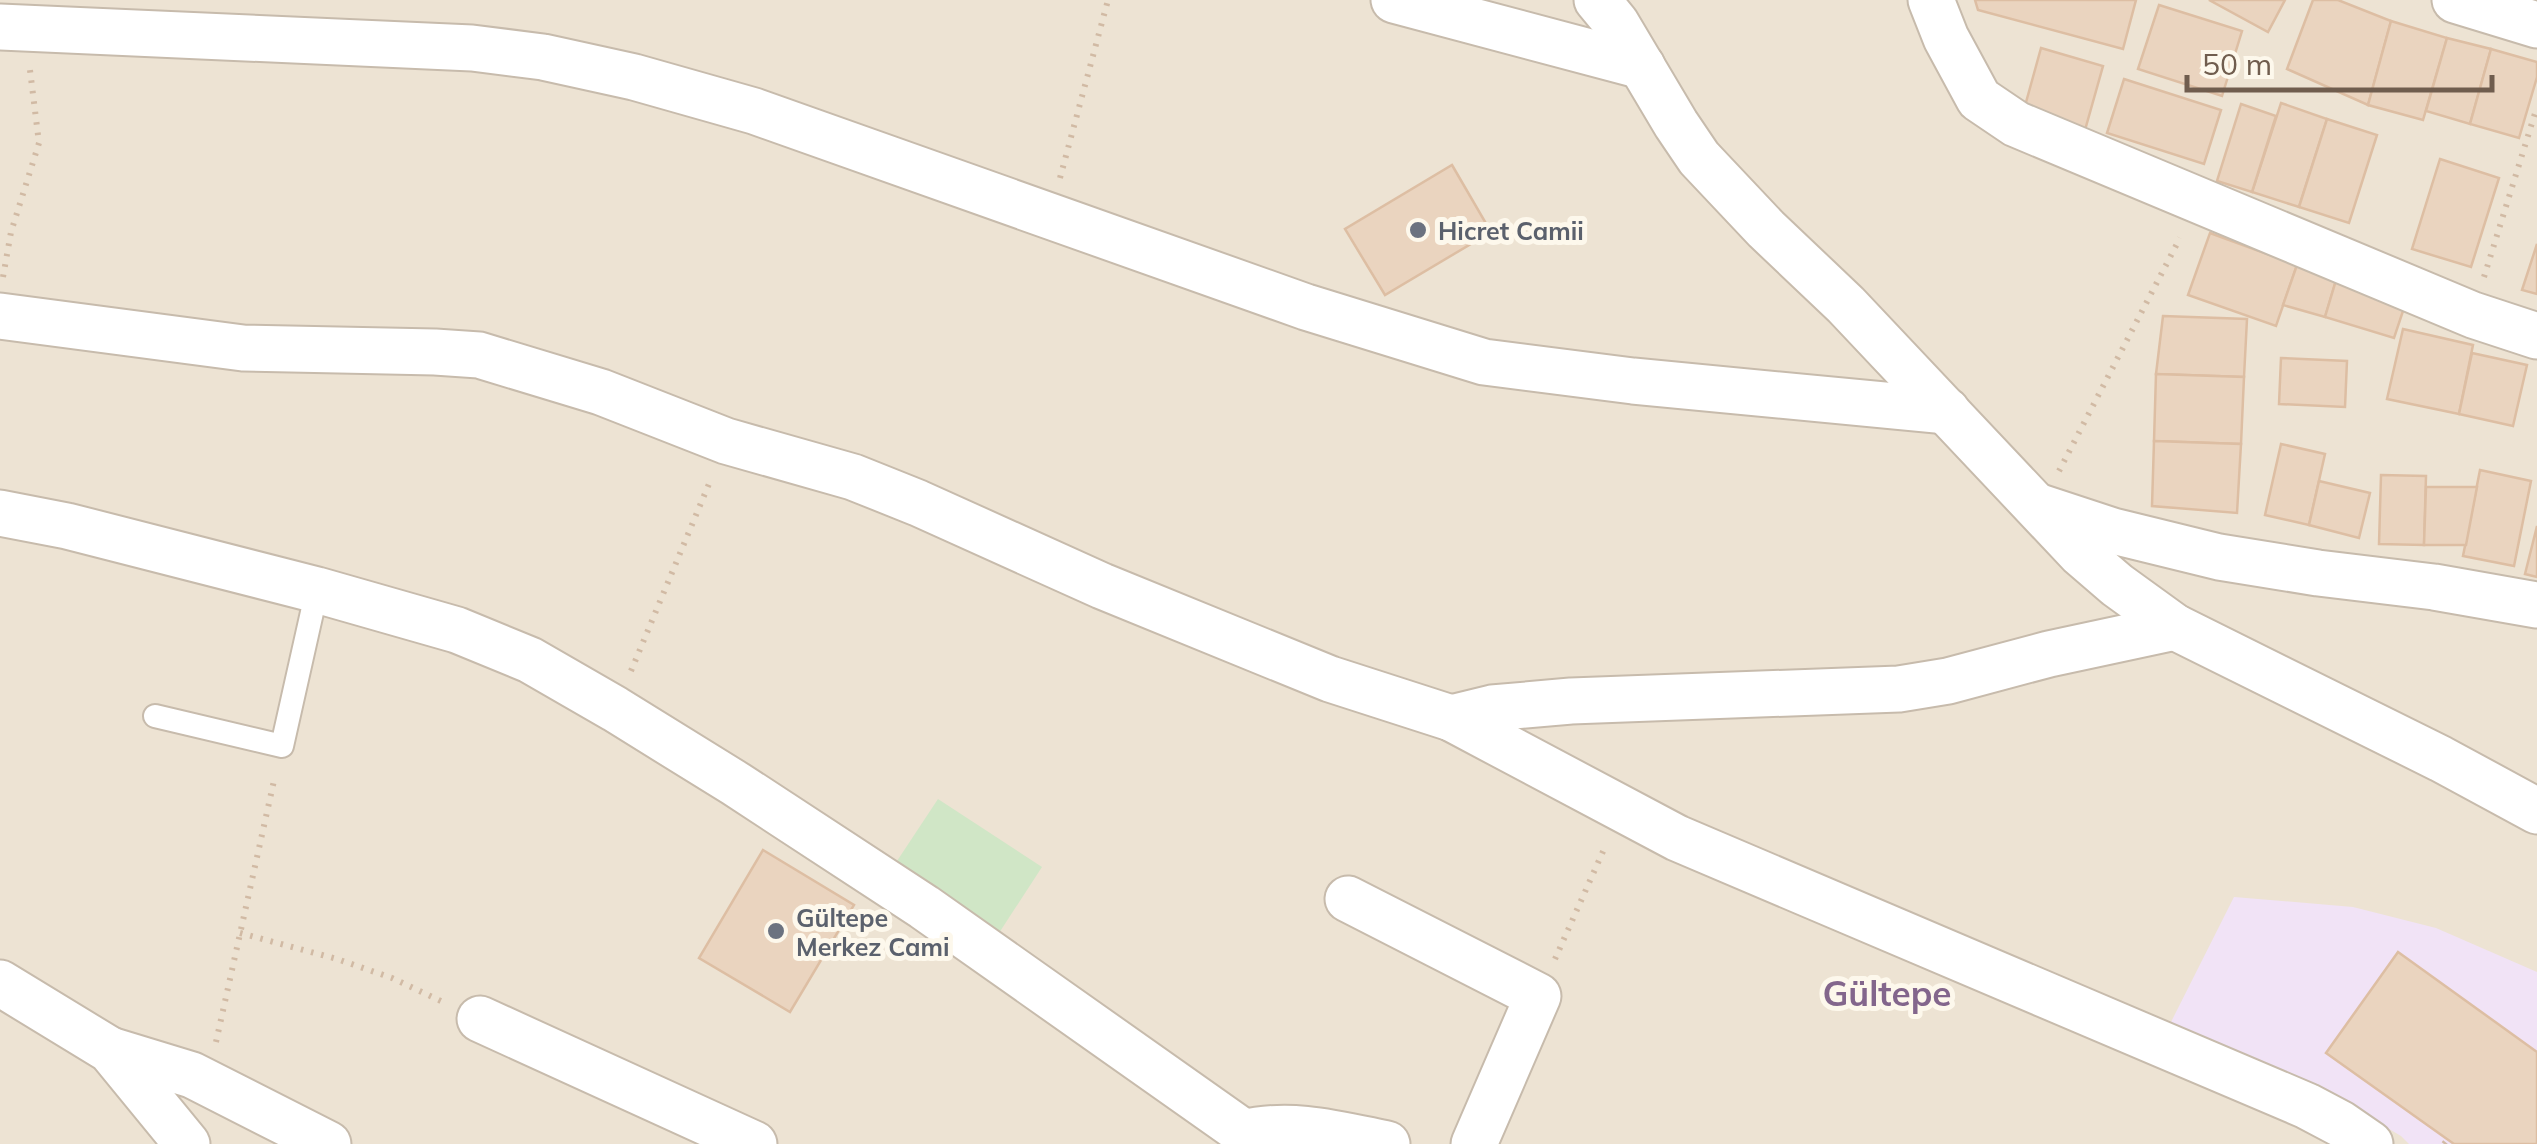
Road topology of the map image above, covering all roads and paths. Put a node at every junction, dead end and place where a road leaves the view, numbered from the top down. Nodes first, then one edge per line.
1 (1108, 0) edge
2 (1394, 0) edge
3 (1597, 0) edge
4 (1931, 0) edge
5 (2455, 0) edge
6 (2537, 25) edge
7 (12, 28) edge
8 (1642, 66) junction
9 (2537, 106) edge
10 (2198, 201) junction
11 (1050, 215) junction
12 (1, 299) edge
13 (2473, 315) junction
14 (2537, 336) edge
15 (1947, 411) junction
16 (726, 441) junction
17 (2040, 507) junction
18 (0, 513) edge
19 (317, 590) junction
20 (2537, 606) edge
21 (2175, 626) junction
22 (615, 709) junction
23 (155, 716) dead end
24 (1451, 718) junction
25 (282, 746) junction
26 (1622, 809) junction
27 (2537, 810) edge
28 (1348, 899) dead end
29 (240, 934) junction
30 (0, 984) edge
31 (1538, 996) junction
32 (480, 1019) joint
33 (110, 1050) junction
34 (207, 1083) junction
35 (1251, 1139) edge
36 (186, 1144) edge
37 (328, 1144) edge
38 (754, 1144) edge
39 (1386, 1144) edge
40 (1474, 1144) edge
41 (2370, 1144) edge

1 - 11 path
2 - 8 street
3 - 8 street
4 - 10 street
5 - 6 street
7 - 11 street
7 - 12 path
8 - 15 street
9 - 13 path
10 - 13 street
10 - 17 path
11 - 15 street
12 - 16 street
13 - 14 street
15 - 17 street
16 - 22 path
16 - 24 street
17 - 20 street
17 - 21 street
18 - 19 street
19 - 22 street
19 - 25 lane
21 - 24 street
21 - 27 street
22 - 35 street
23 - 25 lane
24 - 26 street
25 - 29 path
26 - 31 path
26 - 41 street
28 - 31 street
29 - 32 path
29 - 34 path
30 - 33 street
31 - 40 street
32 - 38 street
33 - 34 street
33 - 36 street
34 - 37 street
35 - 39 street

